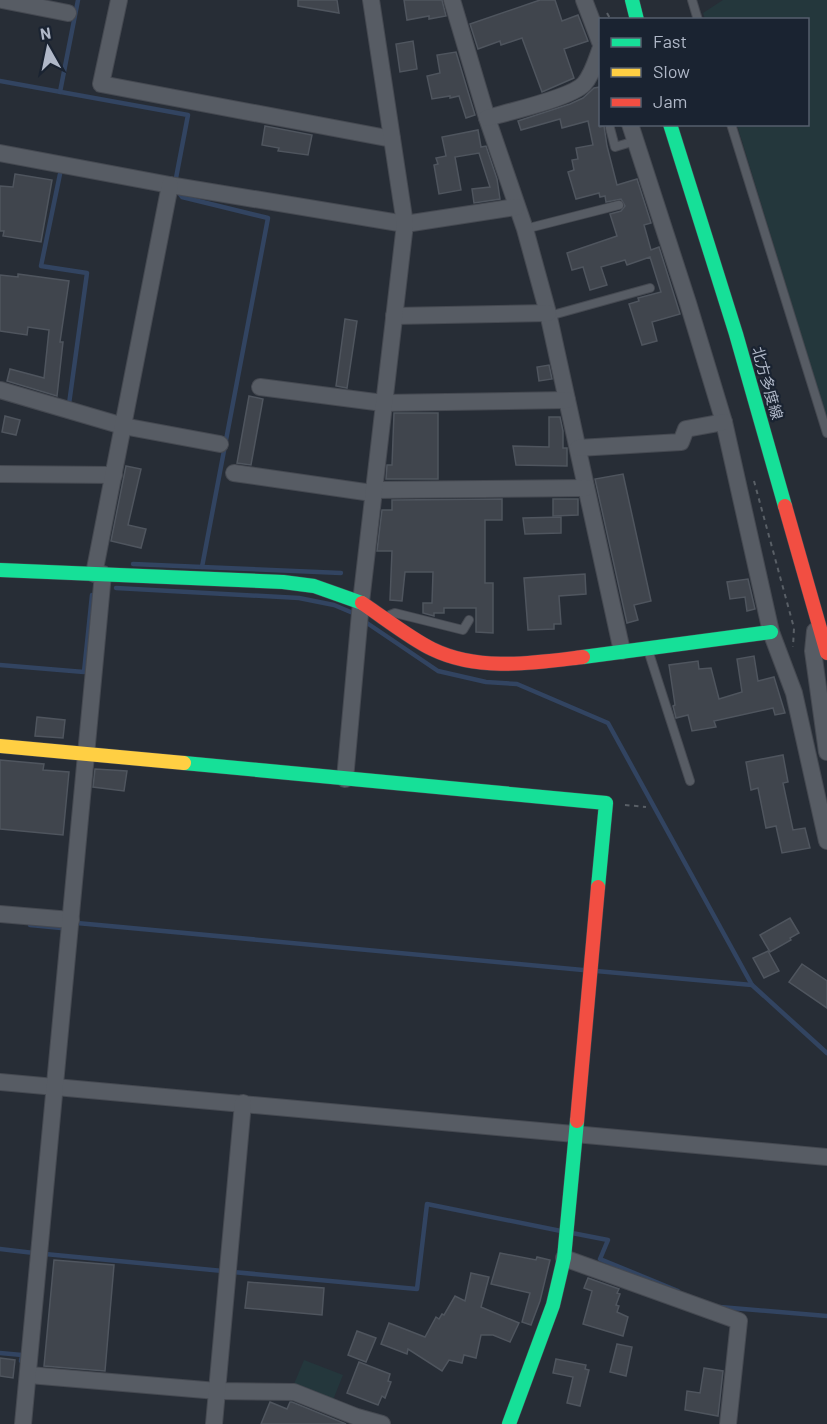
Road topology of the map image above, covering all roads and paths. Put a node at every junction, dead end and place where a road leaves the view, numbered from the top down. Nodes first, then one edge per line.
1 (2, 0) edge
2 (119, 0) edge
3 (372, 0) edge
4 (452, 0) edge
5 (584, 0) edge
6 (623, 0) edge
7 (692, 0) edge
8 (635, 11) edge
9 (68, 13) dead end
10 (698, 18) edge
11 (599, 39) edge
12 (599, 52) edge
13 (487, 118) junction
14 (631, 126) edge
15 (671, 126) edge
16 (732, 126) edge
17 (610, 128) dead end
18 (392, 139) junction
19 (635, 141) junction
20 (0, 153) edge
21 (170, 185) junction
22 (618, 205) dead end
23 (516, 207) junction
24 (405, 224) junction
25 (525, 229) junction
26 (650, 288) dead end
27 (548, 315) junction
28 (394, 316) junction
29 (260, 387) dead end
30 (0, 390) edge
31 (567, 400) junction
32 (383, 403) junction
33 (724, 422) junction
34 (123, 426) junction
35 (827, 433) edge
36 (220, 444) dead end
37 (578, 448) junction
38 (234, 473) dead end
39 (0, 474) edge
40 (114, 475) junction
41 (586, 488) junction
42 (373, 491) junction
43 (0, 570) edge
44 (98, 574) junction
45 (361, 602) junction
46 (816, 615) junction
47 (385, 617) junction
48 (469, 620) dead end
49 (771, 632) junction
50 (647, 648) junction
51 (622, 651) junction
52 (827, 653) edge
53 (0, 746) edge
54 (827, 752) edge
55 (86, 754) junction
56 (345, 778) junction
57 (690, 781) dead end
58 (606, 803) junction
59 (646, 807) dead end
60 (827, 841) edge
61 (0, 914) edge
62 (71, 920) junction
63 (0, 1082) edge
64 (56, 1087) junction
65 (243, 1103) junction
66 (574, 1134) junction
67 (827, 1157) edge
68 (564, 1258) junction
69 (29, 1375) junction
70 (217, 1391) junction
71 (356, 1420) edge
72 (23, 1424) edge
73 (214, 1424) edge
74 (382, 1424) edge
75 (509, 1424) edge
76 (728, 1424) edge

1 - 9 street
2 - 18 street
3 - 18 street
4 - 13 street
5 - 11 street
6 - 8 street
7 - 10 lane
12 - 13 street
13 - 23 street
14 - 19 street
15 - 46 street, 北方多度線
16 - 35 lane
17 - 19 lane
18 - 24 street
19 - 33 street
20 - 21 street
21 - 24 street
21 - 34 street
22 - 25 lane
23 - 24 street
23 - 25 street
24 - 28 street
25 - 27 street
26 - 27 lane
27 - 28 street
27 - 31 street
28 - 32 street
29 - 32 street
30 - 34 street
31 - 32 street
31 - 37 street
32 - 42 street
33 - 37 street
33 - 49 street
34 - 36 street
34 - 40 street
37 - 41 street
38 - 42 street
39 - 40 street
40 - 44 street
41 - 42 street
41 - 51 street
42 - 45 street
43 - 44 street
44 - 45 street
44 - 55 street
45 - 47 street
45 - 56 street
46 - 52 street, 北方多度線
46 - 54 street
47 - 48 lane
47 - 51 street
49 - 50 street
49 - 60 street
50 - 51 street
50 - 57 lane
53 - 55 street
55 - 56 street
55 - 62 street
56 - 58 street
58 - 59 path
58 - 66 street
61 - 62 street
62 - 64 street
63 - 64 street
64 - 65 street
64 - 69 street
65 - 66 street
65 - 70 street
66 - 67 street
66 - 68 street
68 - 75 street
68 - 76 street
69 - 70 street
69 - 72 street
70 - 71 street
70 - 73 street
71 - 74 street

